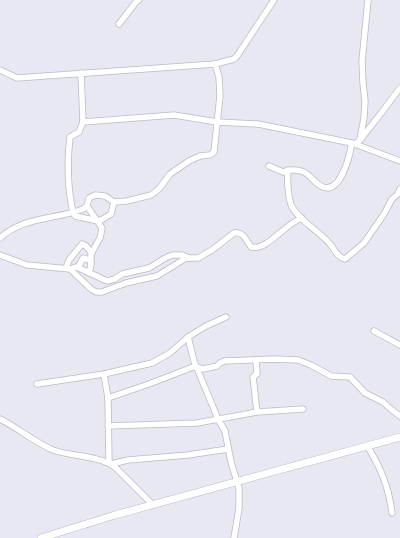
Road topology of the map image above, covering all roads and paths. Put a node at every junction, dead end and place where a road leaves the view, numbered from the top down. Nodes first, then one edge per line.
1 (274, 0) edge
2 (368, 0) edge
3 (136, 1) edge
4 (119, 24) dead end
5 (216, 64) junction
6 (0, 70) edge
7 (81, 73) junction
8 (400, 88) edge
9 (83, 122) junction
10 (217, 122) junction
11 (356, 142) junction
12 (400, 161) edge
13 (269, 166) dead end
14 (288, 170) junction
15 (400, 189) edge
16 (114, 202) junction
17 (87, 206) junction
18 (73, 212) junction
19 (302, 218) junction
20 (98, 221) junction
21 (0, 238) edge
22 (92, 253) junction
23 (0, 255) edge
24 (189, 258) junction
25 (78, 267) junction
26 (68, 268) junction
27 (90, 269) junction
28 (226, 317) dead end
29 (374, 331) dead end
30 (188, 337) junction
31 (400, 345) edge
32 (256, 360) junction
33 (197, 367) junction
34 (104, 374) junction
35 (37, 384) dead end
36 (108, 398) junction
37 (302, 409) dead end
38 (257, 412) junction
39 (400, 416) edge
40 (0, 419) edge
41 (218, 419) junction
42 (108, 426) junction
43 (400, 437) edge
44 (367, 446) junction
45 (228, 448) junction
46 (110, 464) junction
47 (237, 482) junction
48 (153, 505) junction
49 (392, 513) dead end
50 (41, 538) edge
51 (234, 538) edge

1 - 5 street
2 - 11 street
3 - 4 street
5 - 7 street
5 - 10 street
6 - 7 street
7 - 9 street
8 - 11 street
9 - 10 street
9 - 18 street
10 - 11 street
10 - 16 street
11 - 12 street
11 - 14 street
13 - 14 street
14 - 19 street
15 - 19 street
16 - 17 street
16 - 20 street
17 - 18 street
17 - 20 street
18 - 20 street
18 - 21 street
19 - 24 street
20 - 22 street
22 - 26 street
22 - 27 street
23 - 26 street
24 - 26 street
24 - 27 street
25 - 26 street
25 - 27 street
25 - 27 street
28 - 30 street
29 - 31 street
30 - 33 street
30 - 34 street
32 - 33 street
32 - 38 street
32 - 39 street
33 - 36 street
33 - 41 street
34 - 35 street
34 - 36 street
36 - 42 street
37 - 38 street
38 - 41 street
40 - 46 street
41 - 42 street
41 - 45 street
42 - 46 street
43 - 44 main road
44 - 47 main road
44 - 49 street
45 - 46 street
45 - 47 street
46 - 48 street
47 - 48 main road
47 - 51 street
48 - 50 main road

